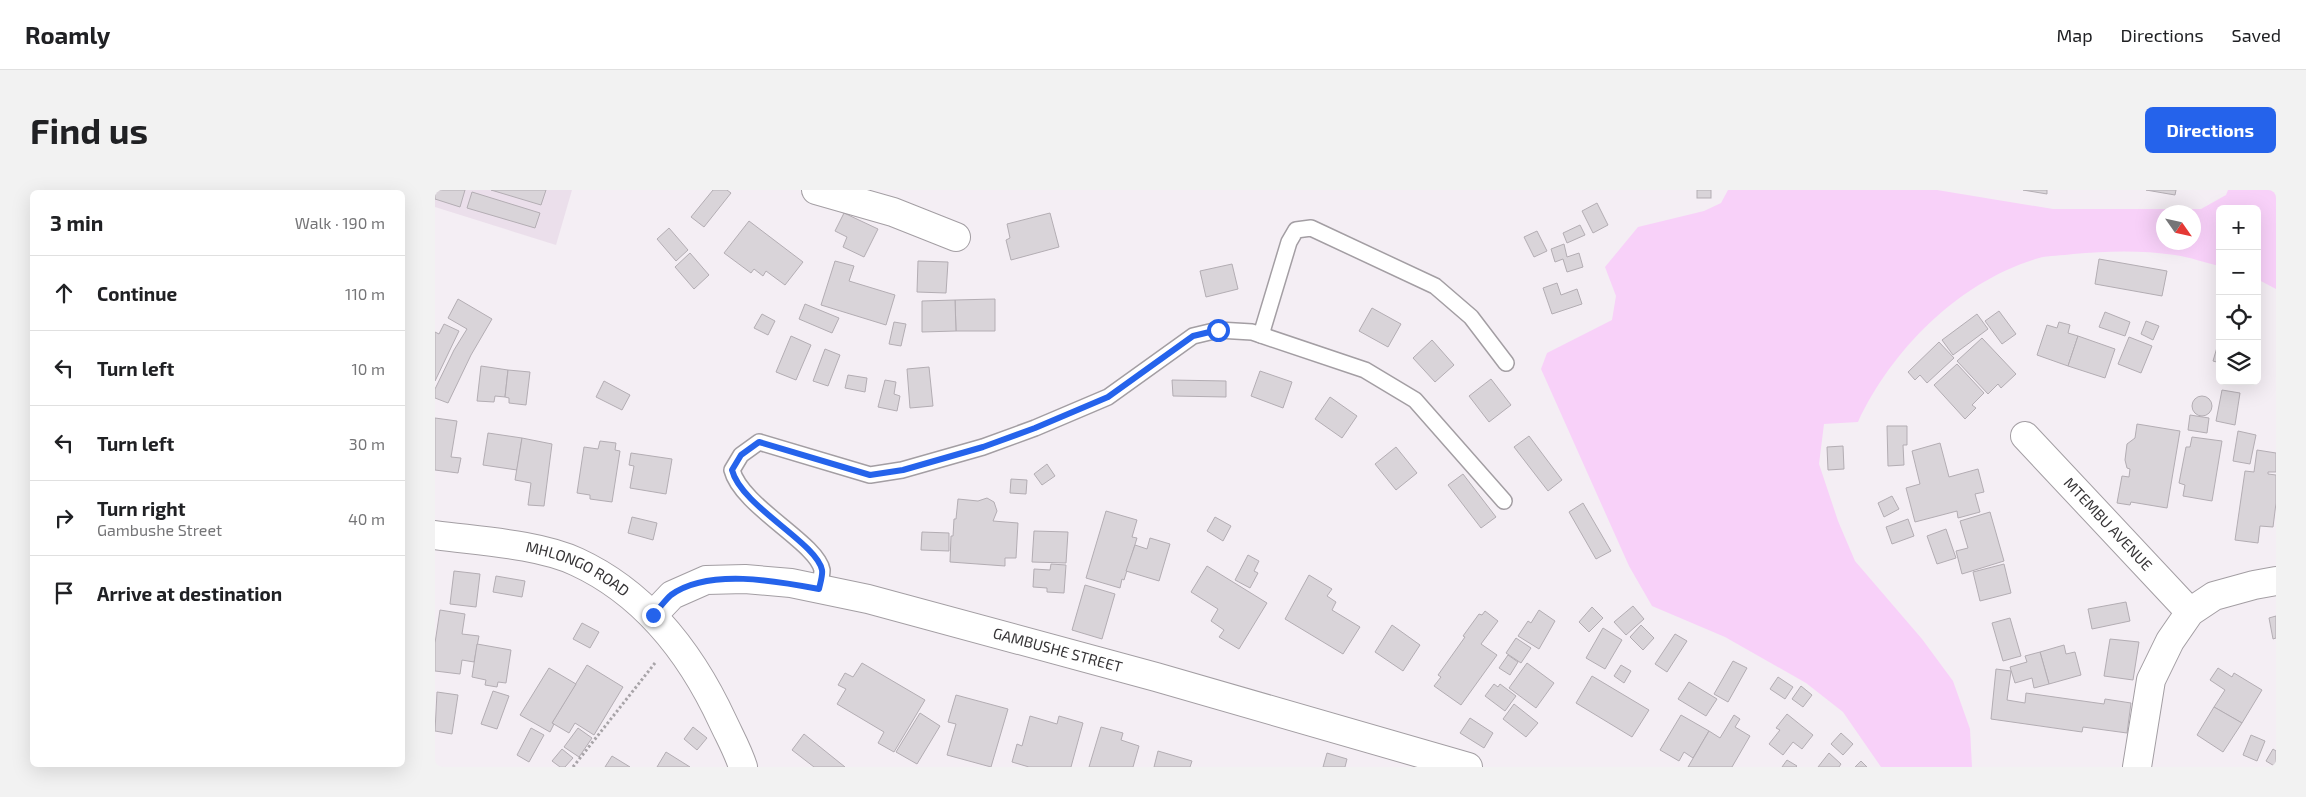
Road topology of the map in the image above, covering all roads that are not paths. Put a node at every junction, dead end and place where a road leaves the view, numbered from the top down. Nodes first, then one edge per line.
1 (816, 190) edge
2 (896, 201) edge
3 (956, 237) dead end
4 (1261, 335) junction
5 (1506, 363) dead end
6 (2025, 436) dead end
7 (1504, 501) dead end
8 (435, 534) edge
9 (2276, 582) edge
10 (819, 589) junction
11 (2190, 612) junction
12 (653, 615) junction
13 (743, 767) edge
14 (1468, 767) edge
15 (2137, 767) edge

1 - 2 street
2 - 3 street
4 - 5 lane
4 - 7 lane
4 - 10 lane
6 - 11 street, MTEMBU AVENUE
8 - 12 street, MHLONGO ROAD
9 - 11 street
10 - 12 street, GAMBUSHE STREET
10 - 14 street, GAMBUSHE STREET
11 - 15 street
12 - 13 street, MHLONGO ROAD

